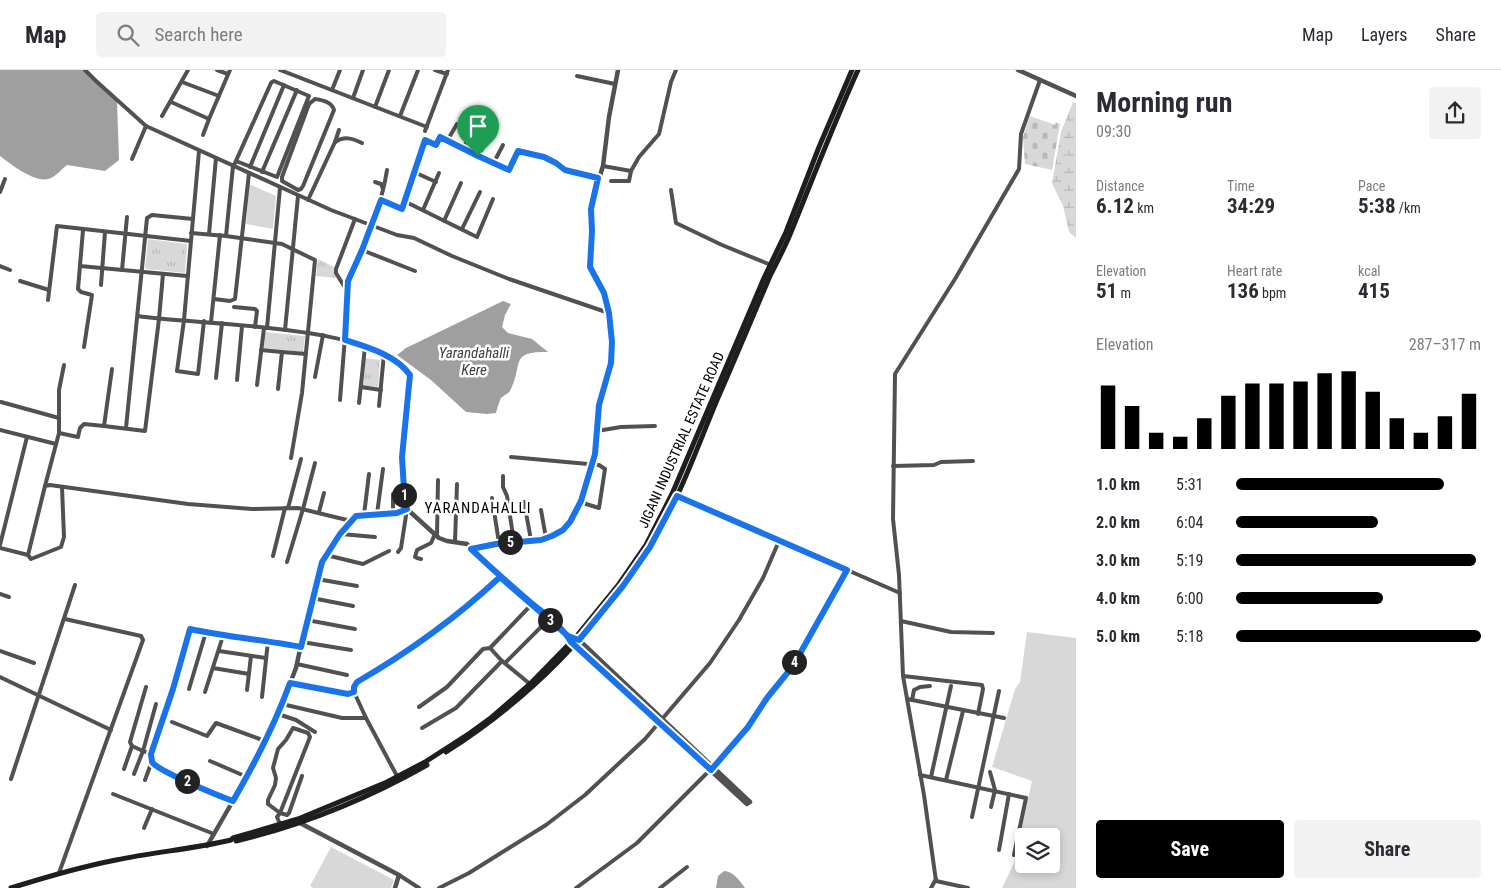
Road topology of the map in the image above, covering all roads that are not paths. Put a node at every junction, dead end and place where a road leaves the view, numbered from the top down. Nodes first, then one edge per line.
1 (85, 70) edge
2 (188, 70) edge
3 (217, 70) edge
4 (280, 70) edge
5 (340, 70) edge
6 (363, 70) edge
7 (389, 70) edge
8 (418, 70) edge
9 (435, 70) edge
10 (618, 70) edge
11 (676, 70) edge
12 (852, 70) edge
13 (858, 70) edge
14 (1018, 70) edge
15 (229, 72) edge
16 (447, 72) edge
17 (577, 76) dead end
18 (1040, 80) junction
19 (182, 82) junction
20 (615, 84) junction
21 (284, 85) junction
22 (297, 90) junction
23 (332, 90) junction
24 (219, 96) junction
25 (1076, 96) edge
26 (353, 98) junction
27 (171, 102) junction
28 (375, 107) junction
29 (162, 116) dead end
30 (400, 116) junction
31 (210, 119) junction
32 (457, 124) dead end
33 (146, 126) junction
34 (339, 130) dead end
35 (472, 131) dead end
36 (203, 135) dead end
37 (488, 138) dead end
38 (447, 141) junction
39 (335, 142) junction
40 (362, 142) dead end
41 (503, 145) dead end
42 (463, 149) junction
43 (199, 151) junction
44 (478, 156) junction
45 (216, 158) junction
46 (132, 159) dead end
47 (236, 161) junction
48 (493, 164) junction
49 (233, 166) junction
50 (603, 166) junction
51 (250, 167) junction
52 (387, 170) dead end
53 (631, 170) junction
54 (262, 172) junction
55 (414, 172) junction
56 (249, 173) junction
57 (439, 174) dead end
58 (598, 178) junction
59 (5, 180) dead end
60 (611, 181) dead end
61 (375, 182) dead end
62 (436, 182) junction
63 (288, 184) junction
64 (461, 184) dead end
65 (280, 188) junction
66 (295, 188) junction
67 (671, 190) dead end
68 (286, 191) junction
69 (0, 192) edge
70 (384, 192) junction
71 (480, 192) dead end
72 (295, 195) junction
73 (493, 199) dead end
74 (308, 200) junction
75 (381, 200) junction
76 (404, 202) junction
77 (423, 210) junction
78 (127, 217) dead end
79 (193, 219) junction
80 (355, 220) junction
81 (444, 220) junction
82 (371, 226) junction
83 (462, 229) junction
84 (83, 230) junction
85 (105, 232) junction
86 (191, 233) junction
87 (126, 234) junction
88 (209, 234) junction
89 (220, 235) junction
90 (226, 236) junction
91 (146, 237) junction
92 (242, 238) junction
93 (191, 242) junction
94 (275, 243) junction
95 (292, 249) junction
96 (362, 250) junction
97 (771, 265) junction
98 (0, 266) edge
99 (80, 266) junction
100 (102, 268) junction
101 (10, 270) dead end
102 (122, 270) junction
103 (414, 271) dead end
104 (142, 272) junction
105 (163, 274) junction
106 (187, 276) junction
107 (20, 281) dead end
108 (101, 285) dead end
109 (49, 290) junction
110 (347, 291) junction
111 (214, 299) junction
112 (48, 300) dead end
113 (234, 307) dead end
114 (609, 313) junction
115 (138, 316) junction
116 (160, 319) junction
117 (184, 320) junction
118 (204, 321) junction
119 (211, 322) junction
120 (222, 323) junction
121 (242, 326) junction
122 (255, 327) junction
123 (265, 328) junction
124 (285, 330) junction
125 (308, 333) junction
126 (323, 335) junction
127 (345, 340) junction
128 (84, 347) dead end
129 (365, 347) junction
130 (261, 350) junction
131 (282, 352) junction
132 (306, 354) junction
133 (384, 354) junction
134 (64, 365) dead end
135 (112, 369) dead end
136 (316, 377) dead end
137 (216, 378) dead end
138 (237, 380) dead end
139 (256, 385) dead end
140 (361, 387) junction
141 (278, 389) dead end
142 (380, 390) junction
143 (340, 400) dead end
144 (1, 402) edge
145 (360, 403) dead end
146 (379, 406) dead end
147 (59, 418) junction
148 (104, 426) junction
149 (654, 426) dead end
150 (126, 428) junction
151 (0, 430) edge
152 (597, 431) junction
153 (59, 433) junction
154 (27, 437) junction
155 (56, 444) junction
156 (512, 457) dead end
157 (291, 458) dead end
158 (301, 459) dead end
159 (973, 461) dead end
160 (315, 463) dead end
161 (591, 464) junction
162 (893, 466) junction
163 (383, 469) dead end
164 (369, 474) dead end
165 (503, 476) dead end
166 (438, 480) dead end
167 (457, 484) dead end
168 (45, 486) junction
169 (62, 487) junction
170 (324, 493) dead end
171 (393, 494) dead end
172 (674, 495) junction
173 (492, 498) dead end
174 (582, 499) junction
175 (524, 502) dead end
176 (287, 508) junction
177 (303, 509) junction
178 (407, 509) junction
179 (541, 510) dead end
180 (319, 512) junction
181 (393, 513) junction
182 (377, 514) junction
183 (364, 515) junction
184 (351, 521) junction
185 (340, 534) junction
186 (436, 535) junction
187 (375, 537) dead end
188 (546, 538) junction
189 (531, 540) junction
190 (779, 541) junction
191 (455, 542) junction
192 (514, 542) junction
193 (499, 543) junction
194 (0, 546) edge
195 (471, 549) junction
196 (389, 551) dead end
197 (398, 552) dead end
198 (28, 554) junction
199 (274, 556) dead end
200 (326, 556) junction
201 (421, 559) dead end
202 (287, 562) dead end
203 (847, 570) junction
204 (500, 577) junction
205 (317, 579) junction
206 (75, 585) dead end
207 (357, 586) dead end
208 (900, 593) junction
209 (0, 594) edge
210 (10, 597) dead end
211 (312, 598) junction
212 (532, 604) junction
213 (354, 606) dead end
214 (64, 619) junction
215 (549, 619) junction
216 (307, 620) junction
217 (901, 621) junction
218 (355, 628) dead end
219 (206, 632) junction
220 (993, 633) dead end
221 (222, 636) junction
222 (574, 640) junction
223 (268, 641) junction
224 (301, 645) junction
225 (490, 648) junction
226 (351, 650) dead end
227 (0, 651) edge
228 (219, 651) junction
229 (252, 656) junction
230 (266, 658) junction
231 (504, 662) junction
232 (34, 663) dead end
233 (297, 664) junction
234 (213, 668) junction
235 (249, 674) junction
236 (347, 675) dead end
237 (904, 676) junction
238 (0, 677) edge
239 (290, 683) junction
240 (530, 684) junction
241 (930, 686) dead end
242 (951, 686) dead end
243 (146, 687) dead end
244 (189, 689) dead end
245 (247, 690) dead end
246 (999, 691) dead end
247 (205, 692) dead end
248 (354, 692) junction
249 (39, 694) junction
250 (262, 697) dead end
251 (909, 700) junction
252 (156, 704) dead end
253 (282, 704) junction
254 (419, 707) dead end
255 (946, 708) junction
256 (963, 711) junction
257 (278, 714) junction
258 (978, 714) junction
259 (993, 716) junction
260 (366, 718) junction
261 (1004, 718) dead end
262 (172, 722) dead end
263 (662, 722) junction
264 (422, 728) dead end
265 (111, 730) junction
266 (315, 732) dead end
267 (265, 741) junction
268 (132, 746) junction
269 (143, 751) junction
270 (151, 754) junction
271 (152, 761) junction
272 (210, 761) dead end
273 (124, 769) dead end
274 (712, 769) junction
275 (990, 772) dead end
276 (134, 774) dead end
277 (920, 775) junction
278 (302, 776) dead end
279 (397, 776) junction
280 (246, 777) junction
281 (931, 777) junction
282 (11, 779) dead end
283 (145, 780) dead end
284 (946, 780) junction
285 (978, 787) junction
286 (995, 790) junction
287 (113, 794) dead end
288 (1009, 794) junction
289 (233, 801) junction
290 (749, 803) dead end
291 (991, 807) dead end
292 (152, 809) junction
293 (280, 813) junction
294 (972, 817) dead end
295 (299, 821) junction
296 (280, 824) junction
297 (144, 828) dead end
298 (214, 834) junction
299 (231, 840) junction
300 (207, 846) junction
301 (999, 850) dead end
302 (1014, 855) dead end
303 (687, 868) dead end
304 (60, 873) junction
305 (400, 875) junction
306 (936, 880) junction
307 (11, 888) edge
308 (395, 888) edge
309 (419, 888) edge
310 (439, 888) edge
311 (576, 888) edge
312 (660, 888) edge
313 (931, 888) edge
314 (968, 888) edge

1 - 33 street
2 - 19 street
3 - 15 street
4 - 23 street
5 - 23 street
6 - 26 street
7 - 28 street
8 - 30 street
9 - 16 street
10 - 20 street
11 - 53 street
12 - 97 main road, JIGANI INDUSTRIAL ESTATE ROAD
13 - 172 main road, JIGANI INDUSTRIAL ESTATE ROAD
14 - 18 street
15 - 24 street
16 - 30 street
17 - 20 street
18 - 25 street
18 - 162 street
19 - 24 street
19 - 27 street
20 - 50 street
21 - 22 street
21 - 47 street
21 - 51 street
22 - 54 street
22 - 54 street
23 - 26 street
24 - 31 street
26 - 28 street
27 - 29 street
27 - 31 street
28 - 30 street
31 - 36 street
32 - 38 street
33 - 43 street
33 - 46 street
34 - 39 street
35 - 42 street
37 - 44 street
38 - 42 street
38 - 55 street
39 - 40 street
39 - 74 street
41 - 48 street
42 - 44 street
43 - 45 street
43 - 79 street
44 - 48 street
45 - 49 street
45 - 88 street
47 - 49 street
47 - 51 street
48 - 58 street
49 - 56 street
49 - 90 street
50 - 53 street
50 - 58 street
51 - 54 street
52 - 70 street
53 - 60 street
55 - 62 street
55 - 76 street
56 - 65 street
56 - 92 street
57 - 62 street
58 - 114 street
59 - 69 street
61 - 70 street
62 - 77 street
63 - 66 street
63 - 66 street
63 - 68 street
64 - 81 street
65 - 68 street
65 - 94 street
66 - 72 street
67 - 97 street
68 - 72 street
70 - 75 street
71 - 83 street
72 - 74 street
72 - 95 street
73 - 83 street
74 - 80 street
75 - 76 street
75 - 82 street
76 - 77 street
77 - 81 street
78 - 87 street
79 - 86 street
79 - 91 street
80 - 82 street
80 - 110 street
81 - 83 street
82 - 96 street
82 - 114 street
84 - 85 street
84 - 99 street
84 - 109 street
85 - 87 street
85 - 100 street
86 - 88 street
86 - 93 street
87 - 91 street
87 - 102 street
88 - 89 street
89 - 90 street
89 - 111 street
90 - 92 street
91 - 93 street
91 - 104 street
92 - 94 street
92 - 111 street
93 - 106 street
94 - 95 street
94 - 123 street
95 - 124 street
95 - 125 street
96 - 103 street
96 - 110 street
97 - 172 main road, JIGANI INDUSTRIAL ESTATE ROAD
98 - 101 street
99 - 100 street
99 - 128 street
100 - 102 street
100 - 108 street
102 - 104 street
104 - 105 street
104 - 115 street
105 - 106 street
105 - 116 street
106 - 117 street
107 - 109 street
109 - 112 street
110 - 127 street
111 - 119 street
113 - 122 street
114 - 152 street
115 - 116 street
115 - 150 street
116 - 117 street
116 - 150 street
117 - 118 street
117 - 118 street
118 - 119 street
119 - 120 street
120 - 121 street
120 - 137 street
121 - 122 street
121 - 138 street
122 - 123 street
123 - 124 street
123 - 130 street
124 - 125 street
125 - 126 street
125 - 132 street
126 - 127 street
126 - 136 street
127 - 129 street
127 - 143 street
129 - 133 street
129 - 140 street
130 - 131 street
130 - 139 street
131 - 132 street
131 - 141 street
132 - 157 street
133 - 142 street
133 - 178 street
134 - 147 street
135 - 148 street
140 - 142 street
140 - 145 street
142 - 146 street
144 - 147 street
147 - 153 street
148 - 150 street
148 - 153 street
149 - 152 street
151 - 154 street
152 - 161 street
153 - 155 street
154 - 155 street
154 - 194 street
155 - 168 street
156 - 161 street
158 - 176 street
159 - 162 street
160 - 177 street
161 - 174 street
161 - 174 street
162 - 208 street
163 - 182 street
164 - 183 street
165 - 192 street
166 - 186 street
167 - 191 street
168 - 169 street
168 - 198 street
169 - 176 street
169 - 198 street
170 - 180 street
171 - 181 street
172 - 190 street
172 - 222 main road, JIGANI INDUSTRIAL ESTATE ROAD
173 - 193 street
174 - 188 street
175 - 189 street
176 - 177 street
176 - 199 street
177 - 180 street
177 - 202 street
178 - 181 street
178 - 186 street
178 - 197 street
179 - 188 street
180 - 184 street
181 - 182 street
182 - 183 street
183 - 184 street
184 - 185 street
185 - 187 street
185 - 200 street
186 - 191 street
186 - 201 street
188 - 189 street
189 - 192 street
190 - 203 street
190 - 263 street
191 - 195 street
192 - 193 street
193 - 195 street
194 - 198 street
195 - 204 street
196 - 200 street
200 - 205 street
203 - 208 street
203 - 274 street
204 - 212 street
204 - 248 street
205 - 207 street
205 - 211 street
206 - 214 street
208 - 217 street
209 - 210 street
211 - 213 street
211 - 216 street
212 - 215 street
212 - 225 street
214 - 249 street
214 - 265 street
215 - 222 street
215 - 231 street
216 - 218 street
216 - 224 street
217 - 220 street
217 - 237 street
219 - 221 street
219 - 244 street
219 - 270 street
221 - 223 street
221 - 228 street
222 - 240 main road, JIGANI INDUSTRIAL ESTATE ROAD
222 - 263 street
222 - 295 main road, JIGANI INDUSTRIAL ESTATE ROAD
223 - 224 street
223 - 230 street
224 - 226 street
224 - 233 street
225 - 231 street
225 - 254 street
227 - 232 street
228 - 229 street
228 - 234 street
229 - 230 street
229 - 235 street
230 - 250 street
231 - 240 street
231 - 264 street
233 - 236 street
233 - 239 street
234 - 235 street
234 - 247 street
235 - 245 street
237 - 251 street
237 - 258 street
238 - 249 street
239 - 248 street
239 - 253 street
240 - 279 main road, JIGANI INDUSTRIAL ESTATE ROAD
241 - 251 street
242 - 255 street
243 - 268 street
246 - 259 street
248 - 260 street
249 - 265 street
249 - 282 street
251 - 255 street
251 - 277 street
252 - 269 street
253 - 257 street
253 - 260 street
255 - 256 street
255 - 281 street
256 - 258 street
256 - 284 street
257 - 266 street
257 - 267 street
258 - 259 street
259 - 261 street
259 - 285 street
260 - 279 street
262 - 267 street
263 - 274 street
263 - 310 street
265 - 304 street
267 - 280 street
268 - 269 street
268 - 273 street
269 - 270 street
269 - 276 street
270 - 271 street
271 - 283 street
271 - 289 street
272 - 280 street
274 - 290 street
274 - 311 street
275 - 286 street
277 - 281 street
277 - 306 street
278 - 293 street
279 - 295 main road, JIGANI INDUSTRIAL ESTATE ROAD
280 - 289 street
281 - 284 street
284 - 285 street
285 - 286 street
285 - 294 street
286 - 288 street
286 - 291 street
287 - 292 street
288 - 301 street
288 - 302 street
289 - 298 street
292 - 297 street
292 - 298 street
293 - 293 street
293 - 296 street
295 - 296 main road, JIGANI INDUSTRIAL ESTATE ROAD
295 - 299 main road, JIGANI INDUSTRIAL ESTATE ROAD
295 - 305 street
296 - 299 main road, JIGANI INDUSTRIAL ESTATE ROAD
298 - 300 street
299 - 300 main road, JIGANI INDUSTRIAL ESTATE ROAD
300 - 304 main road, JIGANI INDUSTRIAL ESTATE ROAD
303 - 312 street
304 - 307 main road, JIGANI INDUSTRIAL ESTATE ROAD
305 - 308 street
305 - 309 street
306 - 313 street
306 - 314 street

